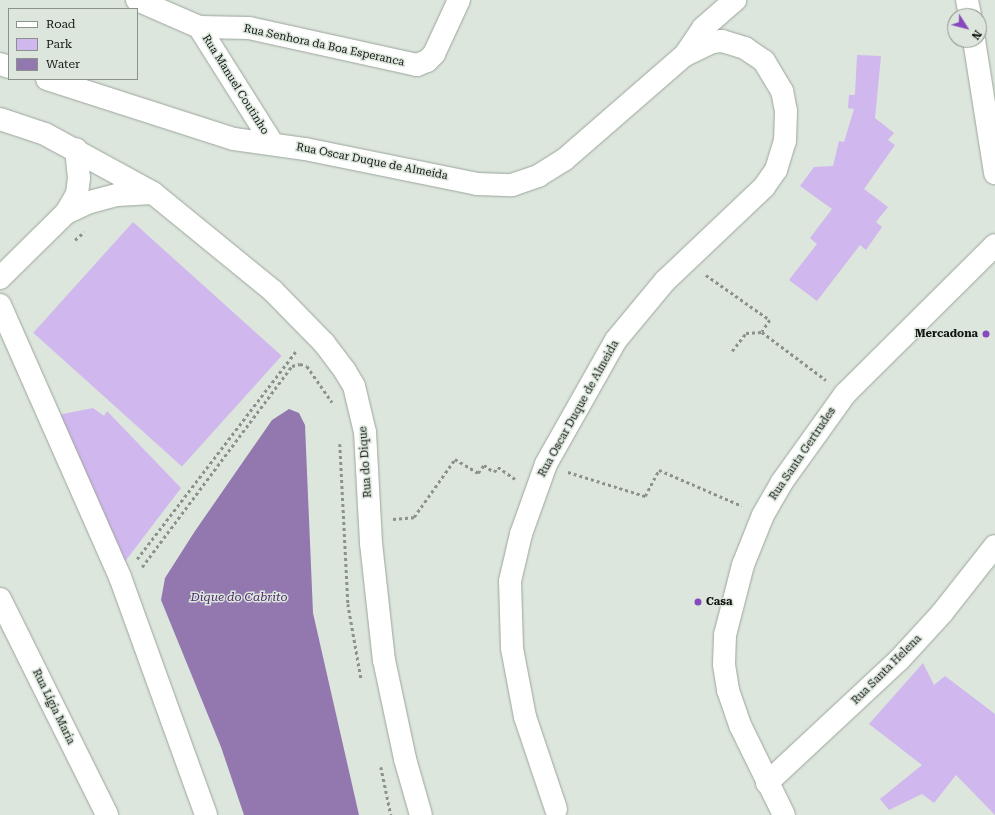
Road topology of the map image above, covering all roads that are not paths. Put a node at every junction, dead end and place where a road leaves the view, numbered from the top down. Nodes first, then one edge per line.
1 (137, 0) edge
2 (459, 0) edge
3 (735, 0) edge
4 (199, 27) junction
5 (975, 48) edge
6 (685, 55) junction
7 (50, 80) edge
8 (0, 119) edge
9 (272, 143) junction
10 (76, 149) junction
11 (995, 173) edge
12 (153, 193) junction
13 (66, 213) junction
14 (995, 244) edge
15 (0, 278) edge
16 (0, 306) edge
17 (995, 546) edge
18 (0, 599) edge
19 (767, 784) junction
20 (556, 809) dead end
21 (107, 815) edge
22 (206, 815) edge
23 (421, 815) edge
24 (784, 815) edge

1 - 4 street
2 - 4 street, Rua Senhora da Boa Esperanca
3 - 6 street, Rua Oscar Duque de Almeida
4 - 9 street, Rua Manuel Coutinho
5 - 11 street
6 - 9 street, Rua Oscar Duque de Almeida
6 - 20 street, Rua Oscar Duque de Almeida
7 - 9 street, Rua Oscar Duque de Almeida
8 - 10 street, Rua do Dique
10 - 12 street, Rua do Dique
10 - 13 street
12 - 13 street
12 - 23 street, Rua do Dique
13 - 15 street
14 - 19 street, Rua Santa Gertrudes
16 - 22 street
17 - 19 street, Rua Santa Helena
18 - 21 street, Rua Lígia Maria
19 - 24 street, Rua Santa Gertrudes

